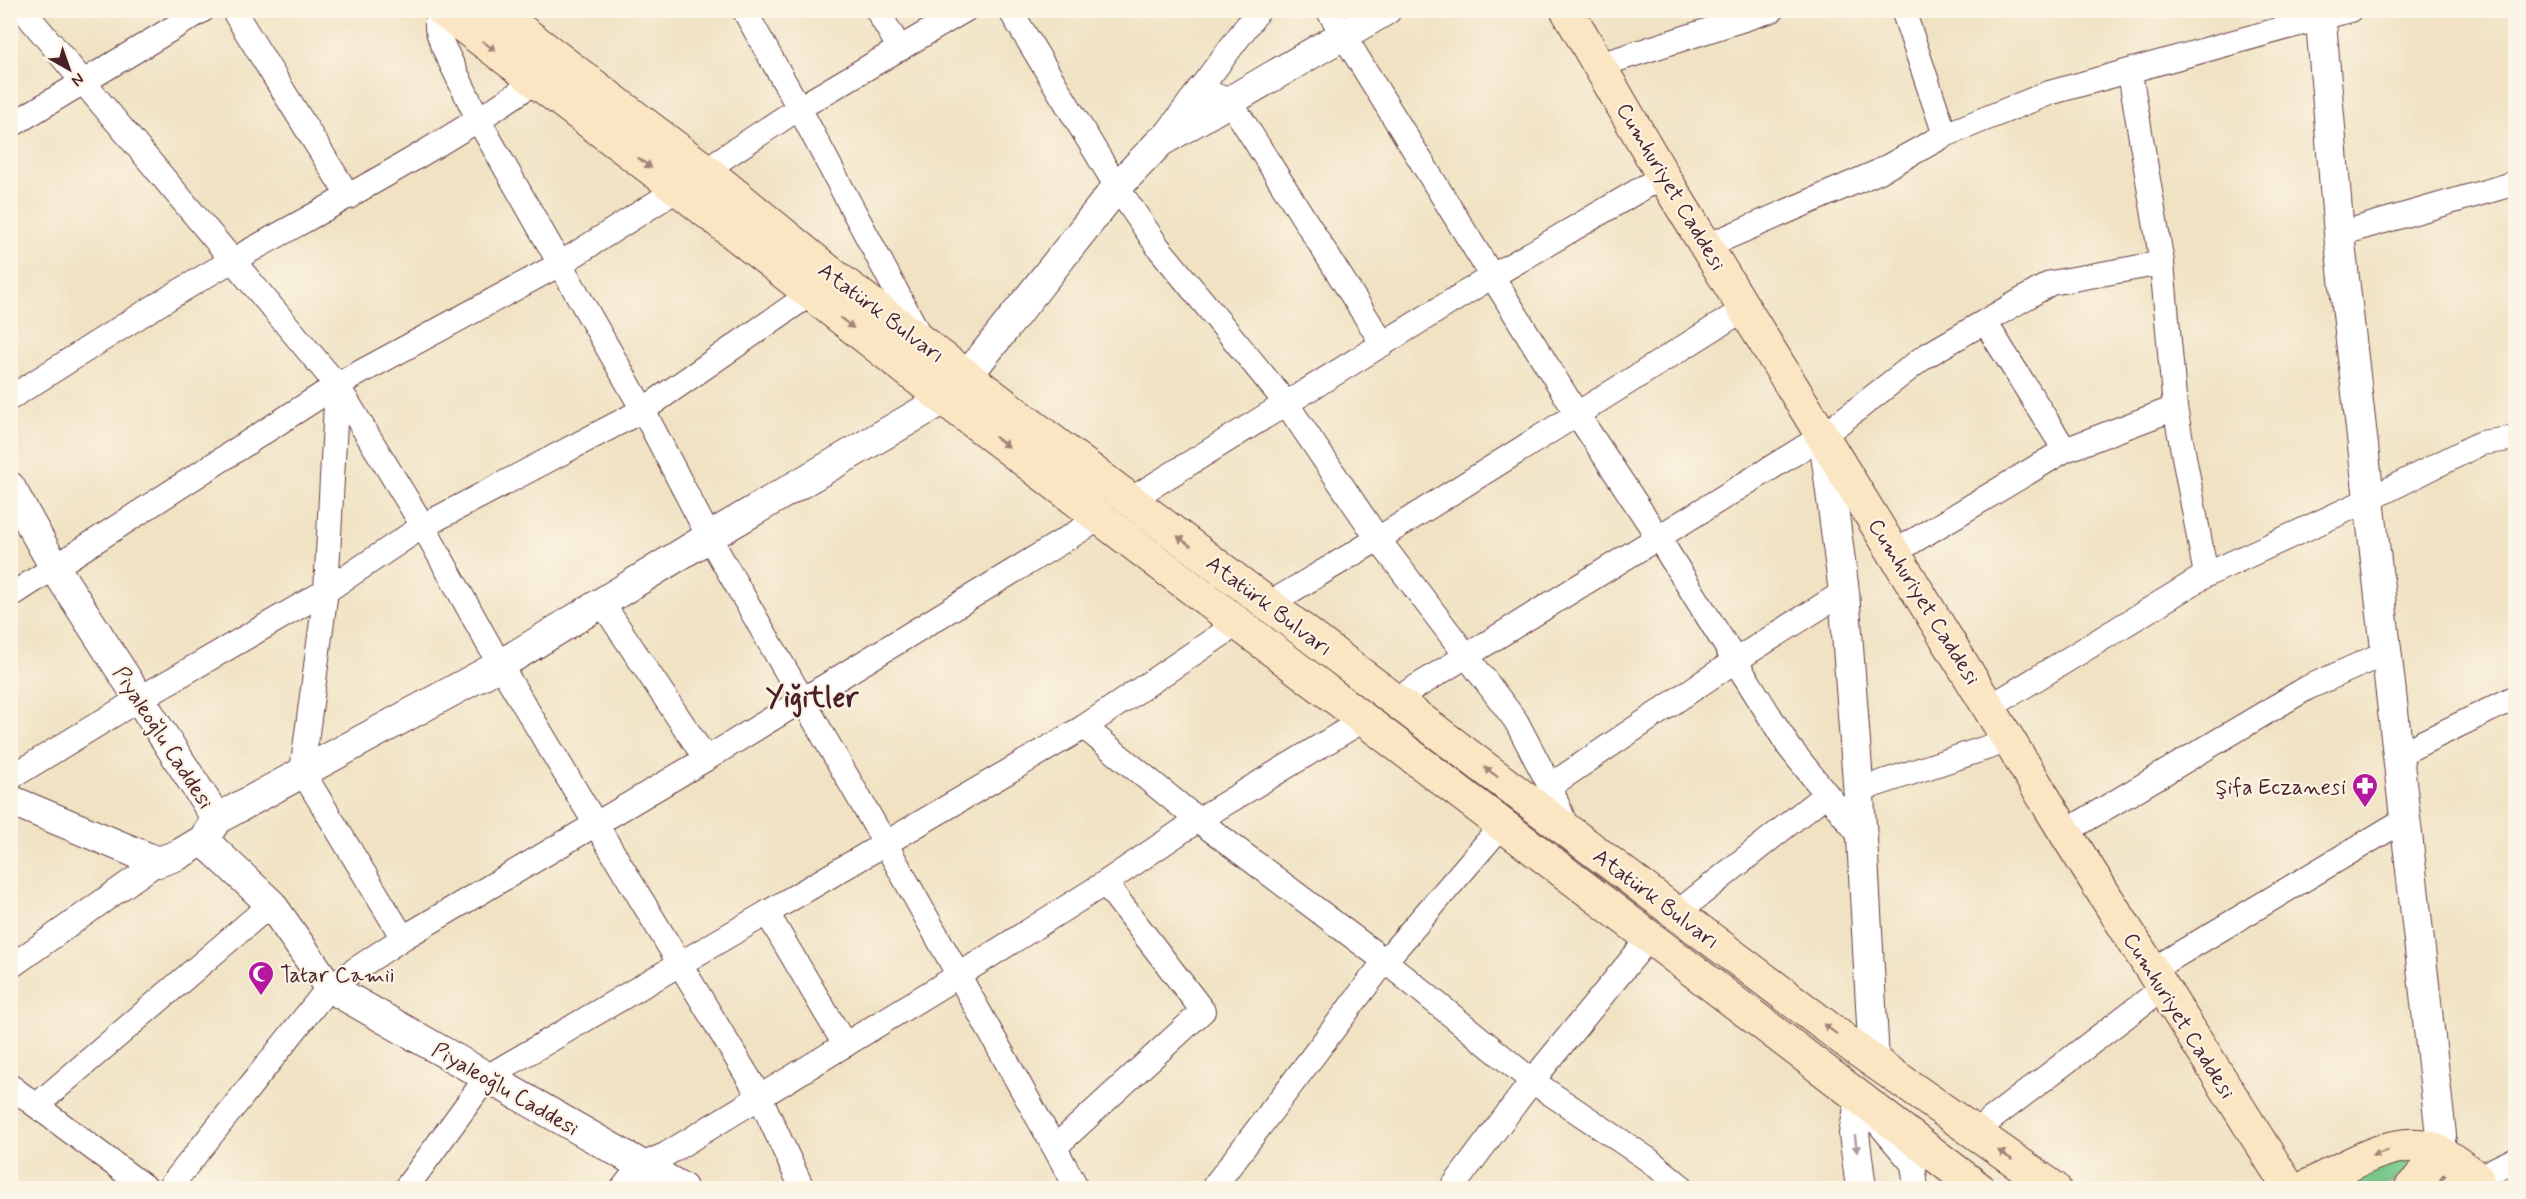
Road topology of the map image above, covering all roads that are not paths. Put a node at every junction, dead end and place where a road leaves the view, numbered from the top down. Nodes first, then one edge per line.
1 (23, 10) edge
2 (203, 10) edge
3 (233, 10) edge
4 (437, 10) edge
5 (442, 10) edge
6 (494, 10) edge
7 (744, 10) edge
8 (877, 10) edge
9 (965, 10) edge
10 (1010, 10) edge
11 (1259, 10) edge
12 (1386, 10) edge
13 (1567, 10) edge
14 (1772, 10) edge
15 (1903, 10) edge
16 (2350, 10) edge
17 (2321, 15) edge
18 (1336, 22) edge
19 (900, 49) junction
20 (1600, 65) junction
21 (545, 69) junction
22 (2130, 73) junction
23 (84, 84) junction
24 (1199, 89) junction
25 (1230, 101) junction
26 (799, 108) junction
27 (479, 121) junction
28 (10, 126) edge
29 (1945, 135) junction
30 (1160, 142) junction
31 (705, 170) junction
32 (1664, 176) junction
33 (2516, 183) edge
34 (1118, 187) junction
35 (678, 189) junction
36 (350, 197) junction
37 (2338, 234) junction
38 (1708, 245) junction
39 (232, 260) junction
40 (2162, 263) junction
41 (560, 264) junction
42 (1491, 277) junction
43 (822, 284) junction
44 (1746, 308) junction
45 (1985, 322) junction
46 (924, 344) junction
47 (1383, 344) junction
48 (337, 385) junction
49 (956, 387) junction
50 (10, 398) edge
51 (1286, 404) junction
52 (2175, 408) junction
53 (643, 410) junction
54 (1577, 414) junction
55 (1824, 435) junction
56 (2516, 438) edge
57 (2065, 450) junction
58 (10, 487) edge
59 (1130, 500) junction
60 (2368, 500) junction
61 (1102, 517) junction
62 (423, 526) junction
63 (709, 537) junction
64 (1658, 537) junction
65 (1378, 539) junction
66 (1895, 552) junction
67 (55, 568) junction
68 (2206, 575) junction
69 (326, 591) junction
70 (1844, 592) junction
71 (10, 596) edge
72 (602, 603) junction
73 (1269, 604) junction
74 (1240, 622) junction
75 (2385, 653) junction
76 (1468, 657) junction
77 (1736, 660) junction
78 (500, 665) junction
79 (2516, 697) edge
80 (139, 699) junction
81 (803, 699) junction
82 (1395, 700) junction
83 (1990, 707) junction
84 (1365, 718) junction
85 (1084, 728) junction
86 (2010, 740) junction
87 (2397, 755) junction
88 (706, 759) junction
89 (302, 771) junction
90 (10, 778) edge
91 (1858, 790) junction
92 (1826, 794) junction
93 (1541, 795) junction
94 (10, 800) edge
95 (1198, 820) junction
96 (2404, 820) junction
97 (1503, 824) junction
98 (598, 825) junction
99 (210, 830) junction
100 (2065, 832) junction
101 (1862, 838) junction
102 (885, 843) junction
103 (158, 862) junction
104 (1105, 884) junction
105 (270, 904) junction
106 (767, 913) junction
107 (1677, 913) junction
108 (1650, 937) junction
109 (403, 938) junction
110 (1385, 961) junction
111 (681, 965) junction
112 (10, 967) edge
113 (959, 975) junction
114 (2158, 979) junction
115 (329, 987) junction
116 (845, 1045) junction
117 (1874, 1061) junction
118 (487, 1077) junction
119 (1532, 1081) junction
120 (10, 1086) edge
121 (760, 1097) junction
122 (1862, 1099) junction
123 (37, 1105) junction
124 (1972, 1133) junction
125 (1055, 1147) junction
126 (2437, 1151) junction
127 (2516, 1159) edge
128 (631, 1177) edge
129 (2467, 1183) edge
130 (146, 1188) edge
131 (169, 1188) edge
132 (406, 1188) edge
133 (682, 1188) edge
134 (802, 1188) edge
135 (1077, 1188) edge
136 (1213, 1188) edge
137 (1452, 1188) edge
138 (1683, 1188) edge
139 (1862, 1188) edge
140 (1916, 1188) edge
141 (1978, 1188) edge
142 (2054, 1188) edge
143 (2289, 1188) edge
144 (2304, 1188) edge
145 (2411, 1188) edge

1 - 23 street
2 - 23 street
3 - 36 street
4 - 27 street
5 -> 21 main road, Atatürk Bulvarı
6 - 21 main road, Atatürk Bulvarı
7 - 26 street
8 - 19 street
9 - 19 street
10 - 34 street
11 - 24 street
12 - 18 street
13 - 20 main road, Cumhuriyet Caddesi
14 - 20 street
15 - 29 street
16 - 17 street
17 - 22 street
17 - 37 street
18 - 25 street
18 - 42 street
19 - 26 street
20 - 32 main road, Cumhuriyet Caddesi
21 - 27 street
21 - 31 main road, Atatürk Bulvarı
21 -> 35 main road, Atatürk Bulvarı
22 - 29 street
22 - 40 street
23 - 28 street
23 - 39 street
24 - 25 street
24 - 30 street
25 - 30 street
25 - 47 street
26 - 31 street
26 - 46 street
27 - 36 street
27 - 41 street
29 - 38 street
30 - 34 street
31 - 35 main road
31 - 43 main road, Atatürk Bulvarı
32 - 38 main road, Cumhuriyet Caddesi
32 - 42 street
33 - 37 street
34 - 49 street
34 - 51 street
35 - 41 street
35 - 43 main road, Atatürk Bulvarı
36 - 39 street
37 - 60 street
38 - 44 main road, Cumhuriyet Caddesi
39 - 48 street
39 - 50 street
40 - 45 street
40 - 52 street
41 - 48 street
41 - 53 street
42 - 47 street
42 - 54 street
43 - 46 main road, Atatürk Bulvarı
43 -> 49 main road, Atatürk Bulvarı
43 - 53 street
44 - 54 street
44 - 55 main road, Cumhuriyet Caddesi
45 - 55 street
45 - 57 street
46 - 49 main road, Atatürk Bulvarı
47 - 51 street
48 - 62 street
48 - 67 street
48 - 69 street
49 - 59 main road, Atatürk Bulvarı
49 -> 61 main road, Atatürk Bulvarı
49 - 63 street
51 - 59 street
51 - 65 street
52 - 57 street
52 - 68 street
53 - 62 street
53 - 63 street
54 - 64 street
54 - 65 street
55 - 64 street
55 - 66 main road, Cumhuriyet Caddesi
55 - 70 street
56 - 60 street
57 - 66 street
58 - 67 street, Piyaleoğlu Caddesi
59 - 61 main road
73 -> 59 main road, Atatürk Bulvarı
60 - 68 street
60 - 75 street
61 - 74 main road, Atatürk Bulvarı
61 - 81 street
62 - 69 street
62 - 78 street
63 - 72 street
63 - 81 street
64 - 76 street
64 - 77 street
65 - 73 street
65 - 76 street
66 - 83 main road, Cumhuriyet Caddesi
67 - 71 street
67 - 80 street, Piyaleoğlu Caddesi
68 - 83 street
69 - 80 street
69 - 89 street
70 - 77 street
70 - 91 street
72 - 78 street
72 - 88 street
73 - 74 main road
73 - 82 main road, Atatürk Bulvarı
74 - 84 main road, Atatürk Bulvarı
74 - 85 street
75 - 87 street
75 - 100 street
76 - 82 street
76 - 93 street
77 - 92 street
77 - 93 street
78 - 89 street
78 - 98 street
79 - 87 street
80 - 90 street
80 - 99 street, Piyaleoğlu Caddesi
81 - 88 street
81 - 102 street
82 - 84 main road
93 -> 82 main road, Atatürk Bulvarı
83 - 86 main road, Cumhuriyet Caddesi
84 - 95 street
84 - 97 main road, Atatürk Bulvarı
85 - 95 street
85 - 102 street
86 - 91 street
86 - 100 main road, Cumhuriyet Caddesi
87 - 96 street
88 - 98 street
89 - 99 street
89 - 109 street
91 - 101 street
92 - 101 street
92 - 107 street
93 - 97 main road
93 - 107 main road, Atatürk Bulvarı
94 - 103 street
95 - 104 street
95 - 110 street
96 - 114 street
96 - 126 street
97 - 108 main road, Atatürk Bulvarı
97 - 110 street
98 - 109 street
98 - 111 street
99 - 103 street
99 - 105 street, Piyaleoğlu Caddesi
100 - 114 main road, Cumhuriyet Caddesi
101 - 117 street
102 - 106 street
102 - 113 street
103 - 112 street
104 - 113 street
104 - 125 street
105 - 115 street, Piyaleoğlu Caddesi
105 - 123 street
106 - 111 street
106 - 116 street
107 - 108 main road
117 -> 107 main road, Atatürk Bulvarı
108 - 119 street
108 - 122 main road, Atatürk Bulvarı
109 - 115 street
110 - 119 street
110 - 136 street
111 - 118 street
111 - 121 street
113 - 116 street
113 - 125 street
114 - 124 street
114 - 143 main road, Cumhuriyet Caddesi
115 - 118 street, Piyaleoğlu Caddesi
115 - 131 street
116 - 121 street
117 - 124 main road, Atatürk Bulvarı
118 - 128 street, Piyaleoğlu Caddesi
118 - 132 street
119 - 137 street
119 - 138 street
120 - 123 street
121 - 128 street
121 - 134 street
122 -> 139 street
122 - 140 street
122 - 141 main road, Atatürk Bulvarı
123 - 130 street
142 -> 124 main road, Atatürk Bulvarı
125 - 135 street
126 - 129 main road
126 -> 144 main road
126 - 145 main road
127 - 129 street
128 - 133 street, Piyaleoğlu Caddesi

